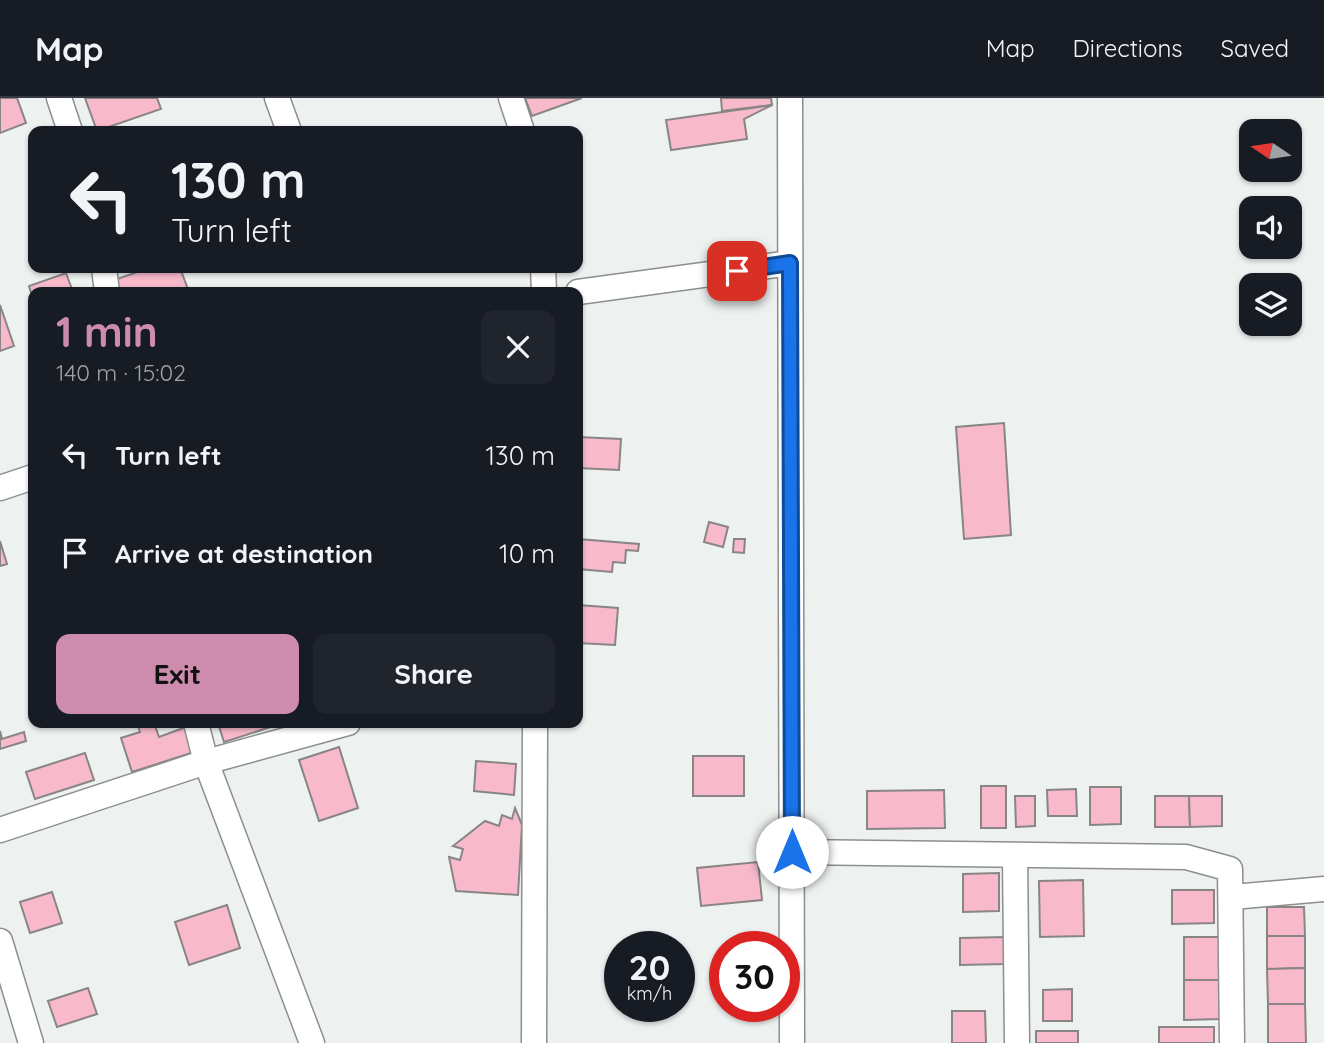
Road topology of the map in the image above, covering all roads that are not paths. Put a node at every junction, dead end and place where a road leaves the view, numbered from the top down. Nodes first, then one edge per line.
1 (59, 98) edge
2 (277, 98) edge
3 (511, 98) edge
4 (790, 98) edge
5 (69, 126) edge
6 (287, 126) edge
7 (520, 126) edge
8 (790, 263) junction
9 (583, 291) edge
10 (28, 479) edge
11 (0, 488) edge
12 (197, 728) edge
13 (330, 728) edge
14 (535, 728) edge
15 (206, 762) junction
16 (0, 830) edge
17 (792, 852) junction
18 (1015, 856) junction
19 (1324, 888) edge
20 (1233, 897) junction
21 (0, 941) edge
22 (31, 1043) edge
23 (312, 1043) edge
24 (534, 1043) edge
25 (792, 1043) edge
26 (1017, 1043) edge
27 (1232, 1043) edge

1 - 5 street
2 - 6 street
3 - 7 street
4 - 8 street
8 - 9 street
8 - 17 street
10 - 11 street
12 - 15 street
13 - 15 street
14 - 24 street
15 - 16 street
15 - 23 street
17 - 18 street
17 - 25 street
18 - 20 street
18 - 26 street
19 - 20 street
20 - 27 street
21 - 22 street

